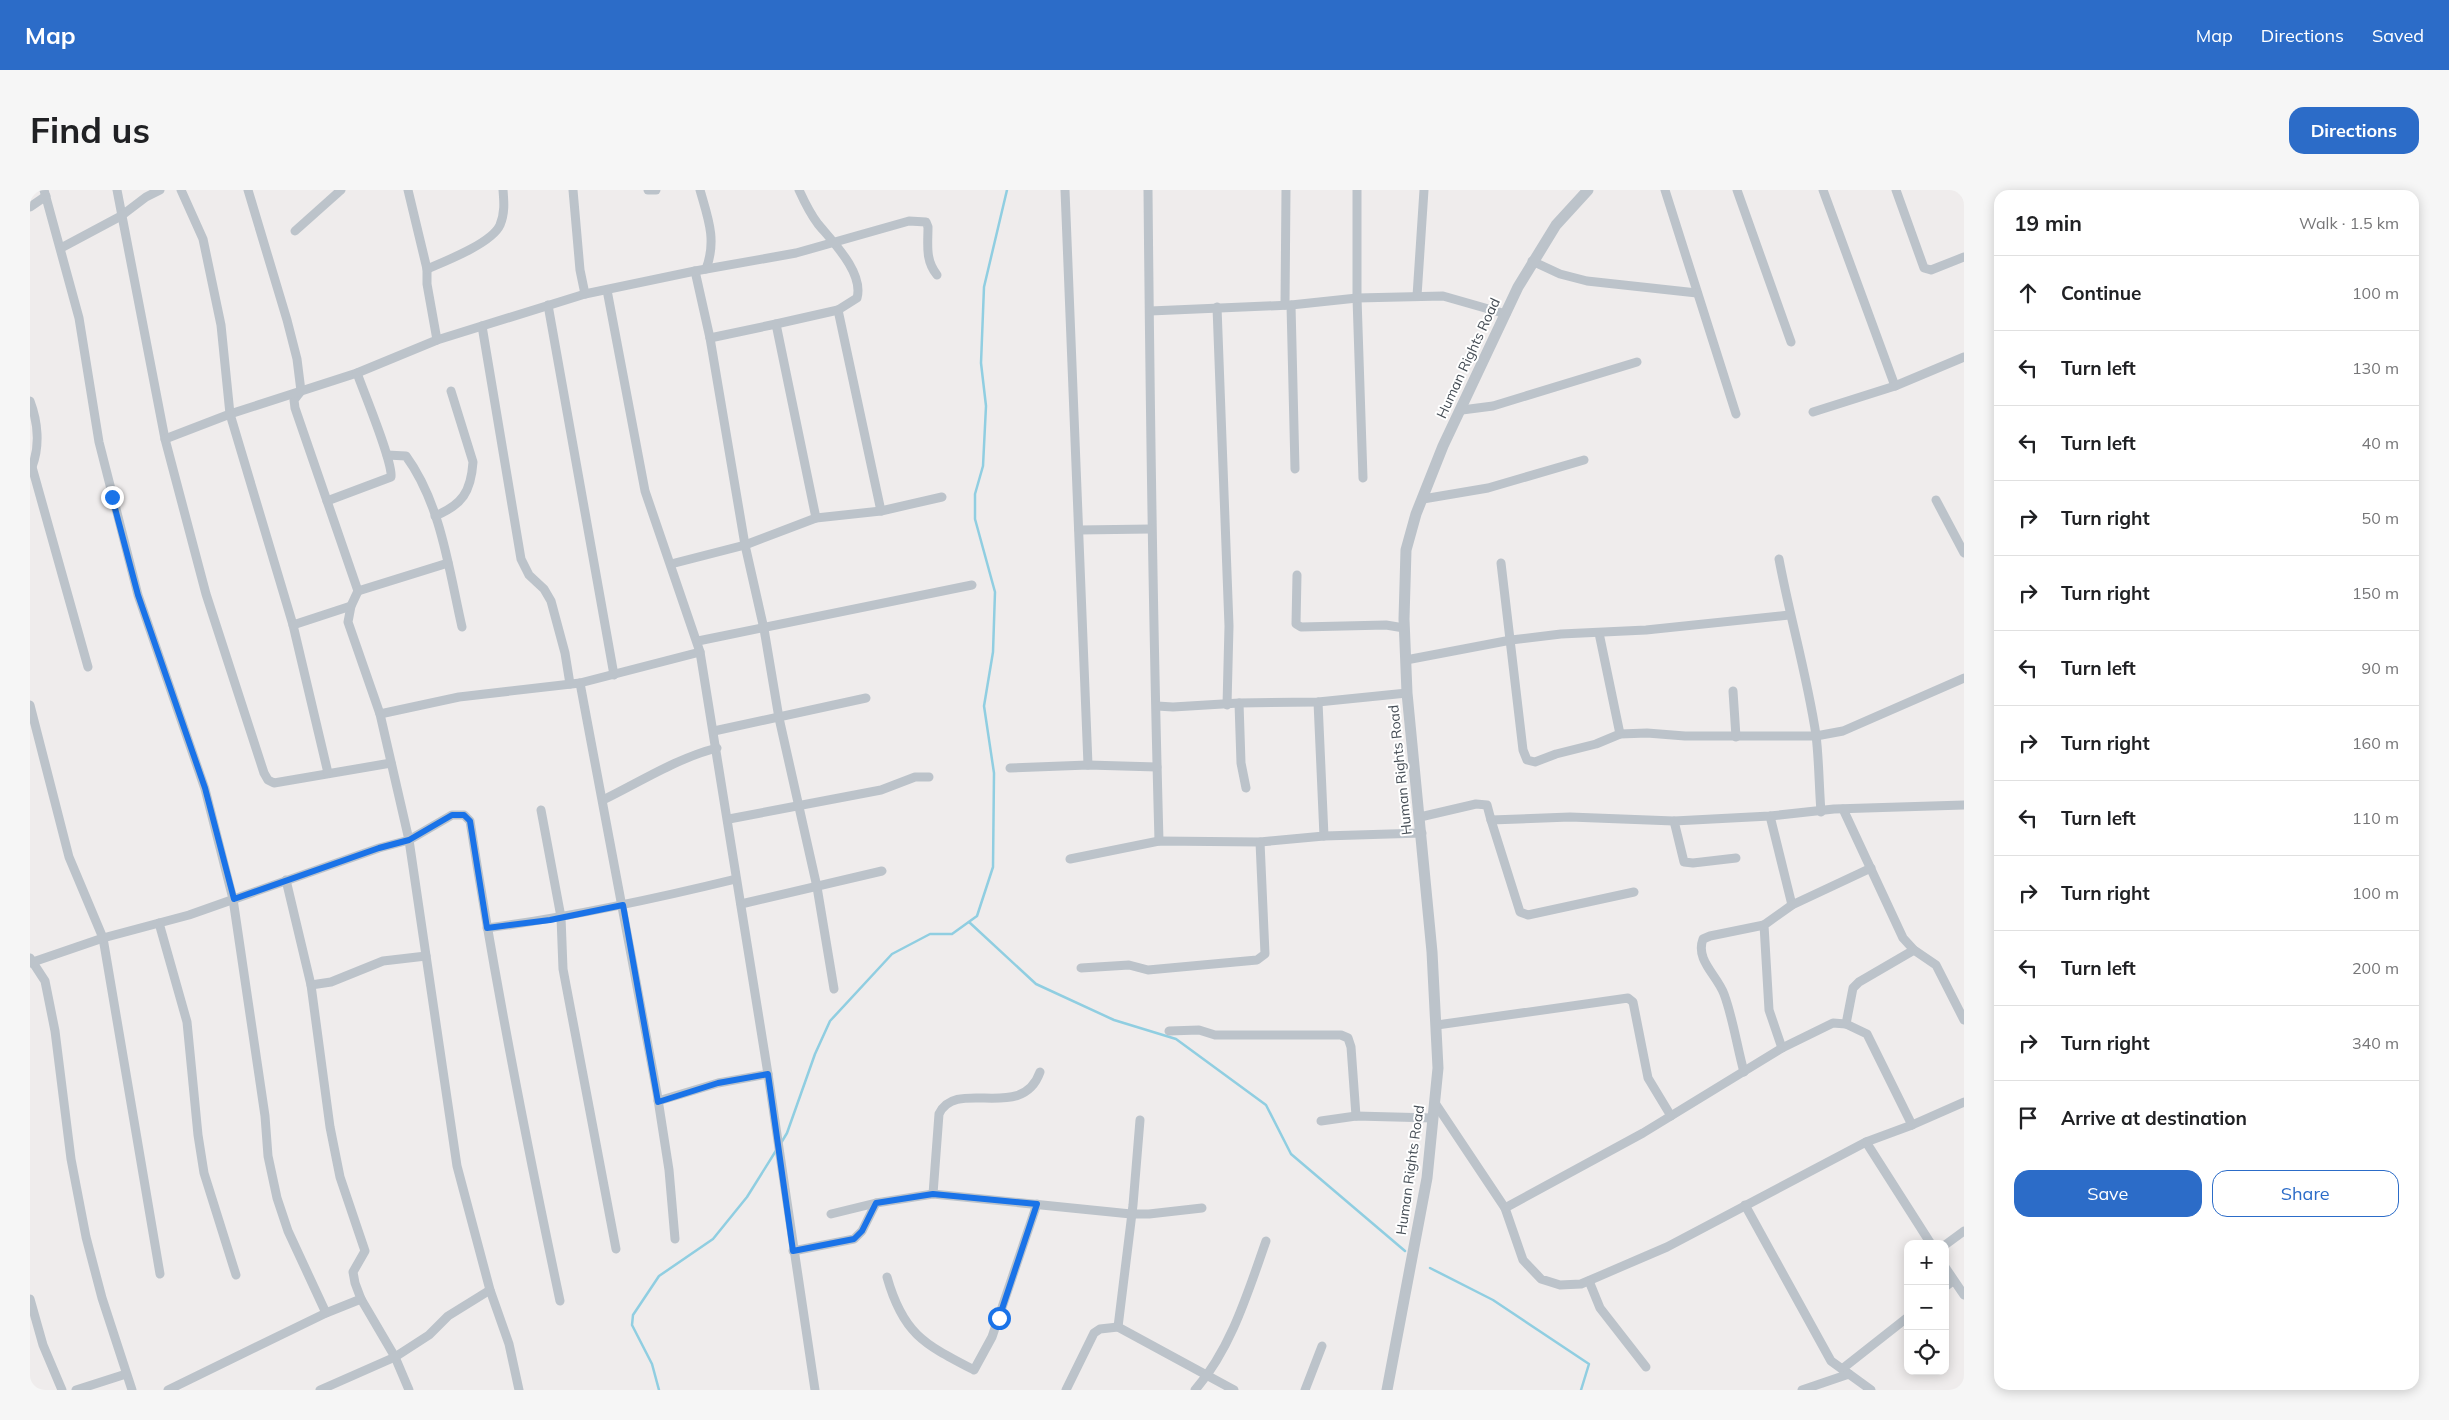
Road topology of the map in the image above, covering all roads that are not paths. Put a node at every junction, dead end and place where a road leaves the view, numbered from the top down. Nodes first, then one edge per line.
1 (116, 190) edge
2 (160, 190) edge
3 (181, 190) edge
4 (248, 190) edge
5 (341, 190) edge
6 (408, 190) edge
7 (503, 190) edge
8 (573, 190) edge
9 (648, 190) edge
10 (656, 190) edge
11 (700, 190) edge
12 (800, 190) edge
13 (1065, 190) edge
14 (1148, 190) edge
15 (1286, 190) edge
16 (1357, 190) edge
17 (1424, 190) edge
18 (1588, 190) edge
19 (1664, 190) edge
20 (1738, 190) edge
21 (1823, 190) edge
22 (1896, 190) edge
23 (45, 193) edge
24 (30, 207) edge
25 (121, 216) junction
26 (295, 231) dead end
27 (835, 243) junction
28 (61, 248) junction
29 (1964, 258) edge
30 (1532, 261) junction
31 (428, 269) junction
32 (706, 269) junction
33 (695, 271) junction
34 (936, 275) dead end
35 (607, 290) junction
36 (1696, 293) junction
37 (585, 294) junction
38 (1418, 296) junction
39 (1356, 298) junction
40 (1288, 305) junction
41 (548, 306) junction
42 (1216, 307) junction
43 (838, 310) junction
44 (1150, 311) junction
45 (1506, 314) junction
46 (776, 324) junction
47 (482, 326) junction
48 (710, 338) junction
49 (437, 340) junction
50 (1791, 342) dead end
51 (1964, 357) edge
52 (1637, 362) dead end
53 (358, 374) junction
54 (1895, 386) junction
55 (301, 391) junction
56 (451, 391) dead end
57 (30, 401) edge
58 (1462, 410) junction
59 (1814, 412) dead end
60 (230, 414) junction
61 (1736, 414) dead end
62 (165, 439) junction
63 (387, 455) junction
64 (1584, 460) dead end
65 (31, 468) edge
66 (1295, 468) dead end
67 (1363, 478) dead end
68 (942, 496) dead end
69 (1423, 499) junction
70 (1936, 500) dead end
71 (327, 501) junction
72 (881, 511) junction
73 (435, 516) junction
74 (816, 518) junction
75 (1151, 529) junction
76 (1079, 530) junction
77 (745, 545) junction
78 (1964, 553) edge
79 (1779, 559) dead end
80 (448, 563) junction
81 (1501, 563) dead end
82 (671, 564) junction
83 (1297, 574) dead end
84 (972, 585) dead end
85 (358, 591) junction
86 (351, 606) junction
87 (1789, 615) junction
88 (292, 625) junction
89 (462, 627) dead end
90 (1404, 628) junction
91 (764, 629) junction
92 (1600, 634) junction
93 (1511, 640) junction
94 (698, 641) junction
95 (700, 652) junction
96 (1406, 660) junction
97 (88, 666) dead end
98 (614, 675) junction
99 (1964, 678) edge
100 (580, 683) junction
101 (570, 684) junction
102 (1733, 690) dead end
103 (1407, 693) junction
104 (866, 698) dead end
105 (1318, 702) junction
106 (1239, 703) junction
107 (30, 705) edge
108 (1227, 705) junction
109 (1157, 706) junction
110 (380, 714) junction
111 (779, 718) junction
112 (714, 731) junction
113 (1620, 734) junction
114 (1816, 736) junction
115 (1736, 737) junction
116 (718, 748) junction
117 (391, 763) junction
118 (1088, 765) junction
119 (1157, 767) junction
120 (1010, 768) dead end
121 (328, 772) junction
122 (929, 777) dead end
123 (1246, 788) dead end
124 (603, 800) junction
125 (1964, 805) edge
126 (800, 807) junction
127 (1843, 809) junction
128 (541, 810) dead end
129 (1821, 812) junction
130 (1770, 816) junction
131 (1420, 817) junction
132 (729, 819) junction
133 (1491, 820) junction
134 (1674, 821) junction
135 (1422, 833) junction
136 (1324, 836) junction
137 (409, 840) junction
138 (1159, 841) junction
139 (1260, 842) junction
140 (1736, 858) dead end
141 (1070, 859) dead end
142 (1871, 868) junction
143 (882, 871) dead end
144 (736, 879) junction
145 (286, 880) junction
146 (817, 887) junction
147 (1634, 892) dead end
148 (234, 899) junction
149 (741, 904) junction
150 (623, 905) junction
151 (1792, 905) junction
152 (561, 918) junction
153 (159, 923) junction
154 (1764, 925) junction
155 (487, 928) junction
156 (103, 938) junction
157 (1914, 950) junction
158 (426, 956) junction
159 (31, 961) edge
160 (1080, 968) dead end
161 (311, 986) junction
162 (834, 989) dead end
163 (1960, 1001) edge
164 (1964, 1020) edge
165 (1846, 1024) junction
166 (1437, 1025) junction
167 (1169, 1031) dead end
168 (1782, 1048) junction
169 (1040, 1072) dead end
170 (1744, 1072) junction
171 (768, 1074) junction
172 (658, 1102) junction
173 (1964, 1102) edge
174 (1435, 1103) junction
175 (1356, 1116) junction
176 (1671, 1116) junction
177 (1433, 1118) junction
178 (1140, 1120) dead end
179 (1320, 1121) dead end
180 (1912, 1125) junction
181 (1866, 1142) junction
182 (933, 1194) junction
183 (876, 1203) junction
184 (1037, 1204) junction
185 (1745, 1205) junction
186 (1202, 1208) dead end
187 (1504, 1208) junction
188 (831, 1214) dead end
189 (1131, 1214) junction
190 (1964, 1231) edge
191 (674, 1239) dead end
192 (1928, 1240) edge
193 (1266, 1241) dead end
194 (1949, 1242) edge
195 (616, 1249) dead end
196 (793, 1251) junction
197 (1949, 1273) edge
198 (160, 1274) dead end
199 (236, 1275) dead end
200 (887, 1277) dead end
201 (1589, 1281) junction
202 (1954, 1281) junction
203 (1948, 1285) edge
204 (490, 1290) junction
205 (1964, 1295) edge
206 (30, 1299) edge
207 (361, 1299) junction
208 (560, 1301) dead end
209 (326, 1313) junction
210 (1904, 1320) edge
211 (1118, 1327) junction
212 (1322, 1346) dead end
213 (395, 1357) junction
214 (1646, 1368) dead end
215 (1845, 1371) junction
216 (126, 1374) junction
217 (1208, 1376) junction
218 (62, 1390) edge
219 (76, 1390) edge
220 (132, 1390) edge
221 (168, 1390) edge
222 (320, 1390) edge
223 (409, 1390) edge
224 (519, 1390) edge
225 (815, 1390) edge
226 (1066, 1390) edge
227 (1195, 1390) edge
228 (1234, 1390) edge
229 (1305, 1390) edge
230 (1387, 1390) edge
231 (1802, 1390) edge
232 (1871, 1390) edge

1 - 25 street
2 - 25 street
3 - 60 street
4 - 55 street
5 - 26 street
6 - 31 street
7 - 31 street
8 - 37 street
9 - 10 street
11 - 32 street
12 - 27 street
13 - 76 street
14 - 44 street
15 - 40 street
16 - 39 street
17 - 38 street
18 - 30 street, Human Rights Road
19 - 36 street
20 - 50 street
21 - 54 street
22 - 29 street
23 - 24 street
23 - 28 street
25 - 28 street
25 - 62 street
27 - 32 street
27 - 34 street
27 - 43 street
28 - 148 street
30 - 36 street
30 - 45 street, Human Rights Road
31 - 49 street
32 - 33 street
33 - 35 street
33 - 48 street
35 - 37 street
35 - 82 street
36 - 61 street
37 - 41 street
38 - 39 street
38 - 45 street
39 - 40 street
39 - 67 street
40 - 42 street
40 - 66 street
41 - 47 street
41 - 98 street
42 - 44 street
42 - 108 street
43 - 46 street
43 - 72 street
44 - 75 street
45 - 58 street, Human Rights Road
46 - 48 street
46 - 74 street
47 - 49 street
47 - 101 street
48 - 77 street
49 - 53 street
51 - 54 street
52 - 58 street
53 - 55 street
53 - 63 street
54 - 59 street
55 - 60 street
55 - 71 street
56 - 73 street
57 - 65 street
58 - 69 street, Human Rights Road
60 - 62 street
60 - 88 street
62 - 121 street
63 - 71 street
63 - 73 street
64 - 69 street
65 - 97 street
68 - 72 street
69 - 90 street, Human Rights Road
70 - 78 street
71 - 85 street
72 - 74 street
73 - 80 street
74 - 77 street
75 - 76 street
75 - 109 street
76 - 118 street
77 - 82 street
77 - 91 street
79 - 87 street
80 - 85 street
80 - 89 street
81 - 93 street
82 - 94 street
83 - 90 street
84 - 91 street
85 - 86 street
86 - 88 street
86 - 110 street
87 - 92 street
87 - 114 street
88 - 121 street
90 - 96 street, Human Rights Road
91 - 94 street
91 - 111 street
92 - 93 street
92 - 113 street
93 - 96 street
93 - 113 street
94 - 95 street
95 - 98 street
95 - 112 street
96 - 103 street, Human Rights Road
98 - 100 street
99 - 114 street
100 - 101 street
100 - 124 street
101 - 110 street
102 - 115 street
103 - 105 street
103 - 131 street, Human Rights Road
104 - 111 street
105 - 106 street
105 - 136 street
106 - 108 street
106 - 123 street
107 - 156 street
108 - 109 street
109 - 119 street
110 - 117 street
111 - 112 street
111 - 126 street
112 - 116 street
113 - 115 street
114 - 115 street
114 - 129 street
116 - 124 street
116 - 132 street
117 - 121 street
117 - 137 street
118 - 119 street
118 - 120 street
119 - 138 street
122 - 126 street
124 - 150 street
125 - 127 street
126 - 132 street
126 - 146 street
127 - 129 street
127 - 142 street
128 - 152 street
129 - 130 street
130 - 134 street
130 - 151 street
131 - 133 street
131 - 135 street, Human Rights Road
132 - 144 street
133 - 134 street
133 - 147 street
134 - 140 street
135 - 136 street
135 - 166 street, Human Rights Road
136 - 139 street
137 - 145 street
137 - 155 street
137 - 158 street
138 - 139 street
138 - 141 street
139 - 160 street
142 - 151 street
142 - 157 street
143 - 146 street
144 - 149 street
144 - 150 street
145 - 148 street
145 - 161 street
146 - 149 street
146 - 162 street
148 - 153 street
148 - 209 street
149 - 171 street
150 - 152 street
150 - 172 street
151 - 154 street
152 - 155 street
152 - 195 street
153 - 156 street
153 - 199 street
154 - 168 street
154 - 170 street
155 - 208 street
156 - 159 street
156 - 198 street
157 - 163 street
157 - 165 street
158 - 161 street
158 - 204 street
159 - 216 street
161 - 207 street
163 - 164 street
165 - 168 street
165 - 180 street
166 - 174 street, Human Rights Road
166 - 176 street
167 - 175 street
168 - 170 street
169 - 182 street
170 - 176 street
171 - 172 street
171 - 196 street
172 - 191 street
173 - 180 street
174 - 177 street, Human Rights Road
174 - 187 street
175 - 177 street
175 - 179 street
176 - 187 street
177 - 230 street, Human Rights Road
178 - 189 street
180 - 181 street
181 - 185 street
181 - 192 street
182 - 183 street
182 - 184 street
183 - 188 street
183 - 196 street
184 - 189 street
184 - 200 street
185 - 201 street
185 - 215 street
186 - 189 street
187 - 201 street
189 - 211 street
190 - 194 street
193 - 217 street
196 - 225 street
197 - 202 street
201 - 214 street
202 - 203 street
202 - 205 street
204 - 213 street
204 - 224 street
206 - 218 street
207 - 209 street
207 - 213 street
209 - 221 street
210 - 215 street
211 - 217 street
211 - 226 street
212 - 229 street
213 - 222 street
213 - 223 street
215 - 231 street
215 - 232 street
216 - 219 street
216 - 220 street
217 - 227 street
217 - 228 street

